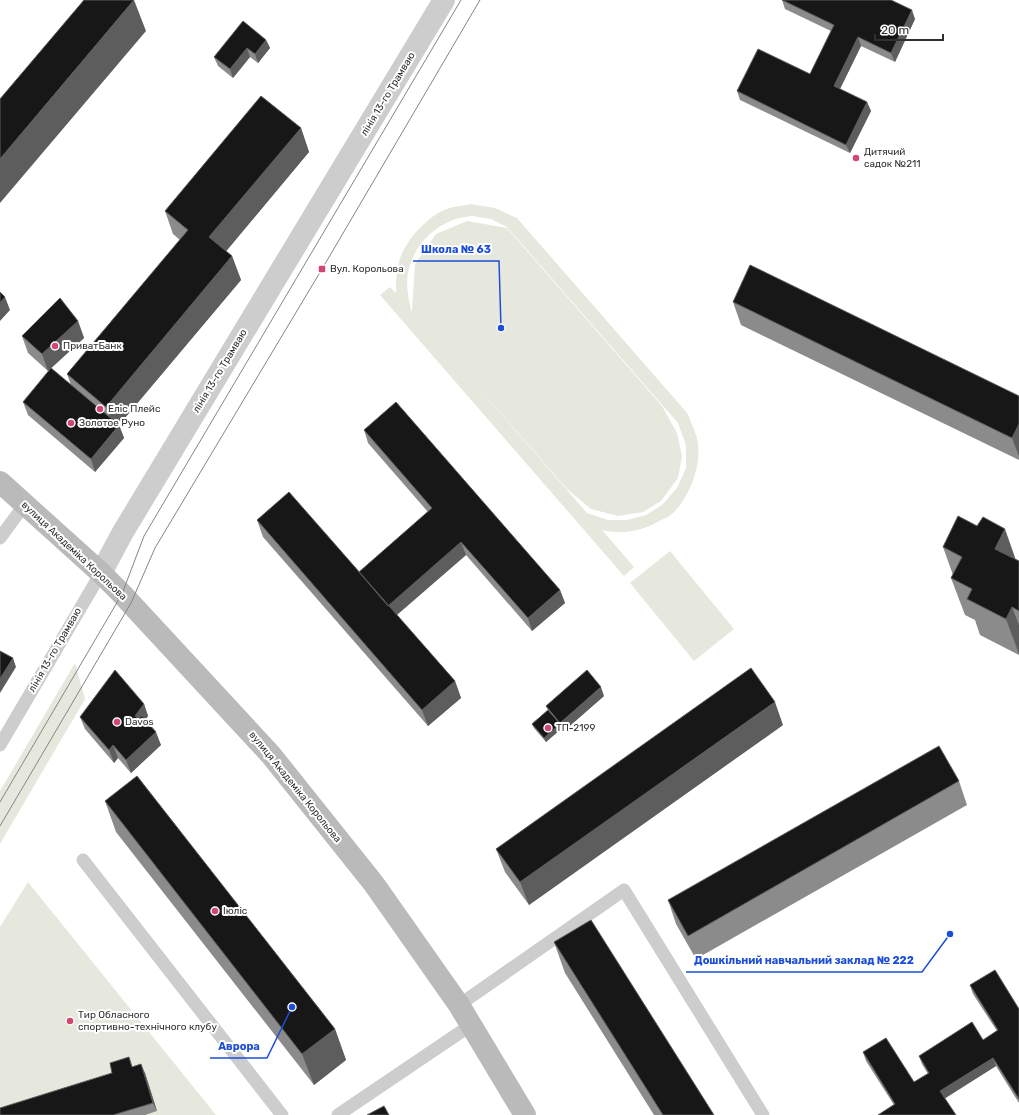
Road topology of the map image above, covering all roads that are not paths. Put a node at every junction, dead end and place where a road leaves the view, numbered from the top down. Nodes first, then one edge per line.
1 (444, 0) edge
2 (0, 482) edge
3 (25, 504) junction
4 (0, 538) edge
5 (101, 573) junction
6 (0, 745) edge
7 (83, 860) dead end
8 (459, 1005) junction
9 (471, 1025) junction
10 (282, 1115) edge
11 (338, 1115) edge
12 (525, 1115) edge
13 (763, 1115) edge

1 - 5 street, лінія 13-го Трамваю
2 - 3 main road, вулиця Академіка Корольова
3 - 4 lane
3 - 5 main road, вулиця Академіка Корольова
5 - 6 lane, лінія 13-го Трамваю
5 - 8 main road, вулиця Академіка Корольова
7 - 10 lane
8 - 9 main road, вулиця Академіка Корольова
8 - 13 lane
9 - 11 lane
9 - 12 main road, вулиця Академіка Корольова

